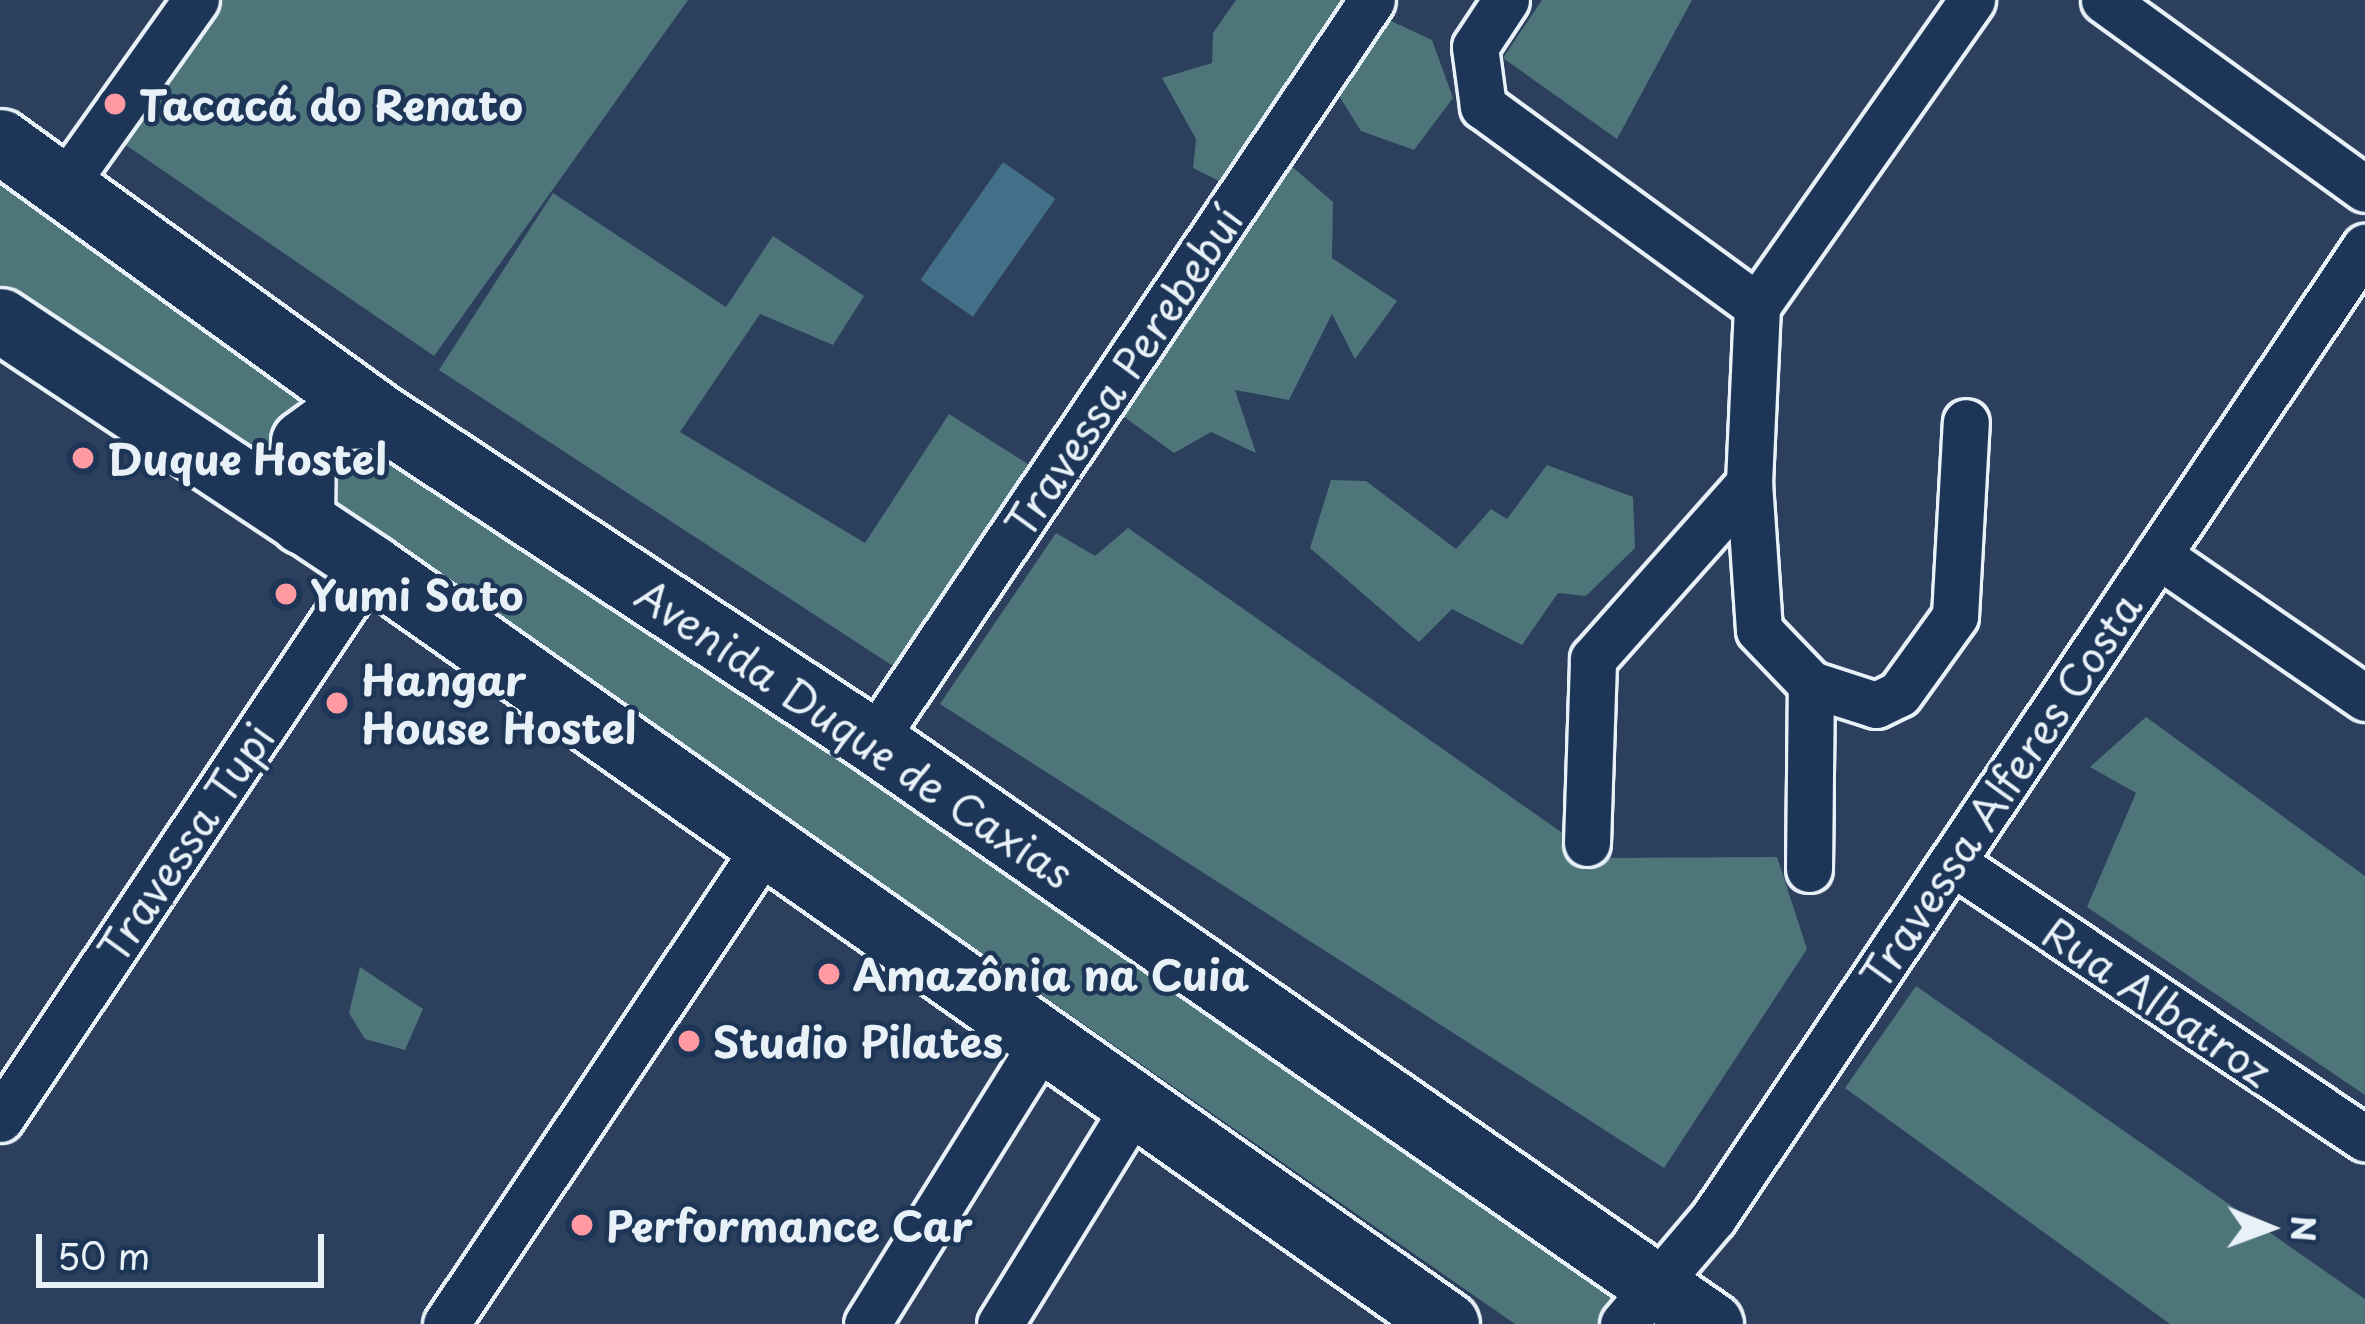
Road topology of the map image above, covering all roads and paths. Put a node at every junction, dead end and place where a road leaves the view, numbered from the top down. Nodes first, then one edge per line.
1 (196, 0) edge
2 (1372, 0) edge
3 (1507, 0) edge
4 (1972, 0) edge
5 (2104, 0) edge
6 (0, 141) edge
7 (65, 184) junction
8 (2365, 189) edge
9 (2357, 274) edge
10 (1757, 306) junction
11 (0, 320) edge
12 (380, 416) junction
13 (1966, 422) dead end
14 (1749, 483) junction
15 (302, 523) junction
16 (2158, 555) junction
17 (370, 566) junction
18 (1811, 684) junction
19 (2365, 698) edge
20 (873, 741) junction
21 (1587, 843) dead end
22 (765, 847) junction
23 (1952, 862) junction
24 (1809, 869) dead end
25 (1046, 1038) junction
26 (1136, 1103) junction
27 (0, 1119) edge
28 (2365, 1139) edge
29 (1639, 1304) edge
30 (446, 1324) edge
31 (867, 1324) edge
32 (1000, 1324) edge
33 (1447, 1324) edge
34 (1711, 1324) edge

1 - 7 street
2 - 20 street, Travessa Perebebuí
3 - 10 street
4 - 10 street
5 - 8 street
6 - 7 main road, Avenida Duque de Caxias
7 - 12 main road, Avenida Duque de Caxias
9 - 16 street, Travessa Alferes Costa
10 - 14 street
11 - 15 main road
12 - 15 main road
12 - 20 main road, Avenida Duque de Caxias
13 - 18 street
14 - 18 street
14 - 21 street
15 - 17 main road
16 - 19 street
16 - 23 street, Travessa Alferes Costa
17 - 22 main road
17 - 27 street, Travessa Tupi
18 - 24 street
20 - 29 main road, Avenida Duque de Caxias
22 - 25 main road
22 - 30 street
23 - 28 street, Rua Albatroz
23 - 29 street, Travessa Alferes Costa
25 - 26 main road
25 - 31 street
26 - 32 street
26 - 33 main road
29 - 34 main road, Avenida Duque de Caxias

